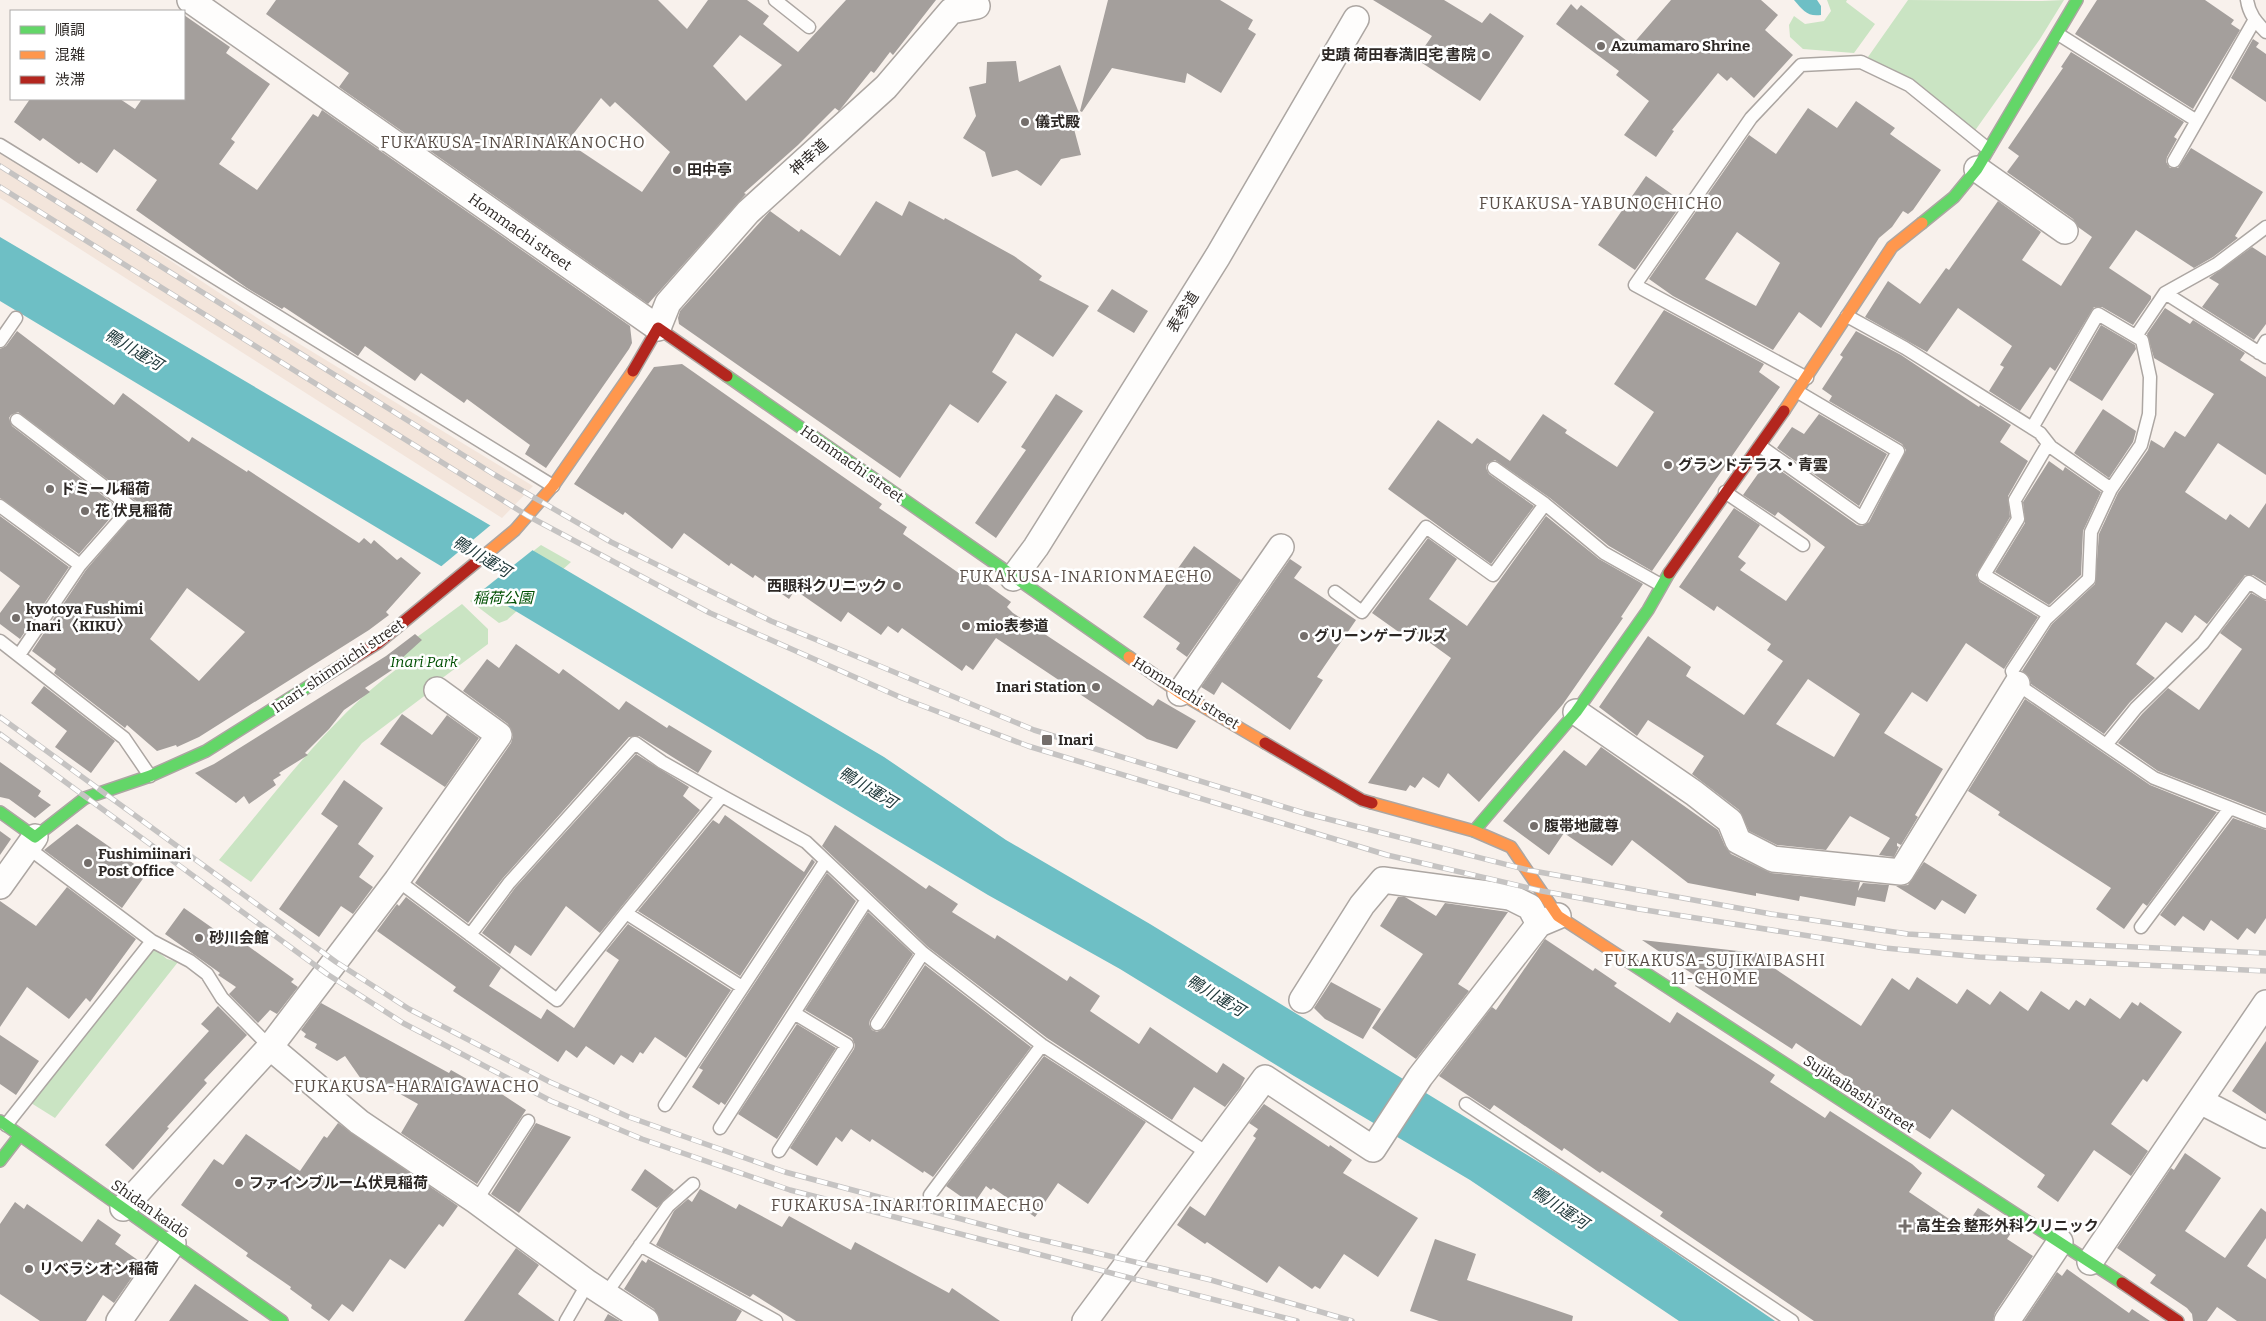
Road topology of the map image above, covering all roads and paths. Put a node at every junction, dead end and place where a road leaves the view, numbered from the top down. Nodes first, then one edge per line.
1 (190, 0) edge
2 (775, 0) edge
3 (2077, 0) edge
4 (2247, 0) edge
5 (949, 5) edge
6 (977, 6) dead end
7 (1356, 19) dead end
8 (2254, 21) junction
9 (809, 28) dead end
10 (2266, 32) edge
11 (2058, 34) junction
12 (2197, 121) junction
13 (0, 145) edge
14 (1982, 159) junction
15 (2174, 160) dead end
16 (2266, 227) edge
17 (2065, 231) dead end
18 (2165, 293) junction
19 (1847, 316) junction
20 (16, 318) dead end
21 (658, 328) junction
22 (2136, 336) junction
23 (0, 341) edge
24 (2266, 341) edge
25 (2262, 355) edge
26 (1808, 378) junction
27 (1798, 392) junction
28 (17, 420) dead end
29 (2032, 428) junction
30 (2048, 444) junction
31 (1760, 446) junction
32 (1494, 468) dead end
33 (553, 486) junction
34 (2111, 490) junction
35 (1724, 492) junction
36 (1545, 504) junction
37 (0, 506) edge
38 (1803, 544) dead end
39 (1281, 547) dead end
40 (80, 565) junction
41 (1013, 578) junction
42 (1661, 585) junction
43 (1335, 592) dead end
44 (2266, 593) edge
45 (2050, 615) junction
46 (0, 641) edge
47 (19, 655) junction
48 (2017, 684) junction
49 (438, 690) dead end
50 (1180, 693) junction
51 (1576, 712) junction
52 (2106, 745) junction
53 (150, 776) junction
54 (722, 796) junction
55 (2230, 808) junction
56 (0, 812) edge
57 (2266, 822) edge
58 (1474, 831) junction
59 (31, 842) junction
60 (825, 862) junction
61 (397, 880) junction
62 (1535, 881) joint
63 (0, 886) edge
64 (866, 901) junction
65 (626, 913) junction
66 (1549, 920) junction
67 (2141, 927) dead end
68 (470, 935) junction
69 (152, 941) junction
70 (922, 953) junction
71 (742, 988) junction
72 (1302, 1000) dead end
73 (2266, 1004) edge
74 (794, 1014) junction
75 (877, 1024) dead end
76 (1042, 1045) junction
77 (270, 1047) junction
78 (2200, 1101) junction
79 (1466, 1104) dead end
80 (665, 1105) dead end
81 (528, 1121) dead end
82 (3, 1123) edge
83 (720, 1128) dead end
84 (20, 1135) junction
85 (2266, 1135) edge
86 (779, 1151) dead end
87 (1208, 1154) junction
88 (0, 1161) edge
89 (693, 1184) dead end
90 (930, 1195) dead end
91 (476, 1201) junction
92 (122, 1208) junction
93 (2060, 1242) junction
94 (173, 1243) junction
95 (640, 1246) junction
96 (2090, 1262) junction
97 (597, 1289) junction
98 (275, 1319) edge
99 (119, 1321) edge
100 (566, 1321) edge
101 (646, 1321) edge
102 (776, 1321) edge
103 (1085, 1321) edge
104 (1792, 1321) edge
105 (2007, 1321) edge
106 (2178, 1321) edge

1 - 21 street, Hommachi street
2 - 9 lane
3 - 11 main road
4 - 8 lane
5 - 6 street, 神幸道
5 - 21 street, 神幸道
7 - 41 street, 表参道
8 - 10 lane
8 - 12 lane
11 - 12 lane
11 - 14 main road
12 - 15 lane
13 - 33 lane
14 - 17 street
14 - 19 main road
14 - 26 lane
16 - 18 lane
18 - 22 lane
18 - 25 lane
19 - 26 main road
19 - 29 lane
20 - 23 lane
21 - 33 main road, Inari-shinmichi street
21 - 41 main road, Hommachi street
22 - 29 lane
22 - 34 lane
24 - 25 lane
26 - 27 main road
27 - 31 main road
27 - 31 lane
28 - 40 lane
29 - 30 lane
30 - 34 lane
30 - 45 lane
31 - 35 main road
32 - 36 lane
33 - 53 main road, Inari-shinmichi street
34 - 45 lane
35 - 38 lane
35 - 42 main road
36 - 42 lane
36 - 43 lane
37 - 40 lane
39 - 50 street
40 - 47 lane
41 - 50 main road, Hommachi street
42 - 51 main road
44 - 52 lane
45 - 48 lane
46 - 47 lane
47 - 53 lane
48 - 51 street
48 - 52 lane
49 - 61 street
50 - 58 main road, Hommachi street
51 - 58 main road
52 - 55 lane
53 - 59 main road, Inari-shinmichi street
54 - 60 lane
54 - 65 lane
54 - 68 lane
55 - 57 lane
55 - 67 lane
56 - 59 main road
58 - 62 main road, Hommachi street
59 - 63 street, Inari-shinmichi street
59 - 69 lane
60 - 64 lane
60 - 71 lane
61 - 68 lane
61 - 77 street
62 - 66 main road, Sujikaibashi street
64 - 70 lane
64 - 74 lane
65 - 68 lane
65 - 71 lane
66 - 72 street
66 - 87 street
66 - 93 main road, Sujikaibashi street
69 - 77 lane
69 - 82 lane
70 - 75 lane
70 - 76 lane
71 - 80 lane
73 - 78 street
74 - 83 lane
74 - 86 lane
76 - 87 lane
76 - 90 lane
77 - 91 street
77 - 92 street
78 - 85 street
78 - 96 street
79 - 104 lane
81 - 91 lane
82 - 84 main road, Shidan kaidō
84 - 88 main road
84 - 92 main road, Shidan kaidō
87 - 103 street
89 - 95 lane
91 - 97 street
92 - 94 main road, Shidan kaidō
93 - 96 main road, Sujikaibashi street
93 - 105 street
94 - 98 main road, Shidan kaidō
94 - 99 street
95 - 97 lane
95 - 102 lane
96 - 106 main road, Sujikaibashi street
97 - 100 lane
97 - 101 street

